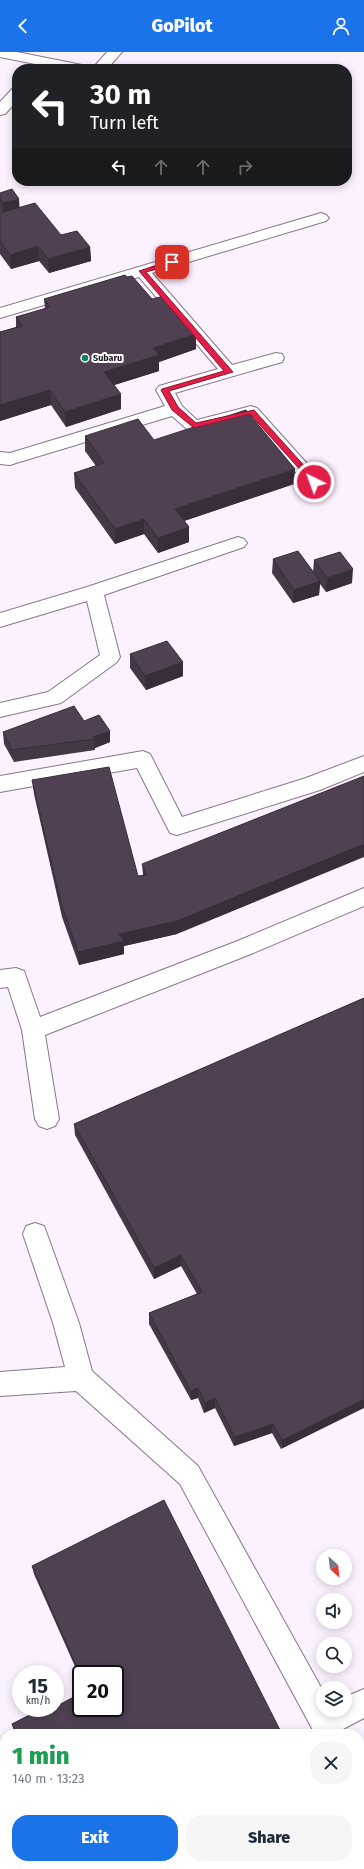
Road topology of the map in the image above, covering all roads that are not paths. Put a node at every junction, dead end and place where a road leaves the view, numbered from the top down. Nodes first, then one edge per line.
1 (115, 52) edge
2 (0, 54) edge
3 (37, 64) edge
4 (104, 64) edge
5 (12, 98) edge
6 (0, 111) edge
7 (321, 218) dead end
8 (142, 271) junction
9 (0, 313) edge
10 (276, 358) dead end
11 (229, 372) junction
12 (175, 409) junction
13 (0, 458) edge
14 (314, 482) dead end
15 (238, 543) dead end
16 (94, 592) junction
17 (0, 620) edge
18 (0, 710) edge
19 (364, 764) edge
20 (0, 784) edge
21 (364, 897) edge
22 (0, 980) edge
23 (33, 1030) junction
24 (47, 1119) dead end
25 (35, 1234) dead end
26 (81, 1378) junction
27 (0, 1384) edge
28 (364, 1703) edge
29 (328, 1728) edge

1 - 4 lane
2 - 3 lane
5 - 6 lane
7 - 8 lane
8 - 9 lane
8 - 11 lane
10 - 11 lane
11 - 12 lane
12 - 13 lane
12 - 14 lane
15 - 16 lane
16 - 17 lane
16 - 18 lane
19 - 20 lane
21 - 23 lane
22 - 23 lane
23 - 24 lane
25 - 26 lane
26 - 27 lane
26 - 29 lane
28 - 29 lane

